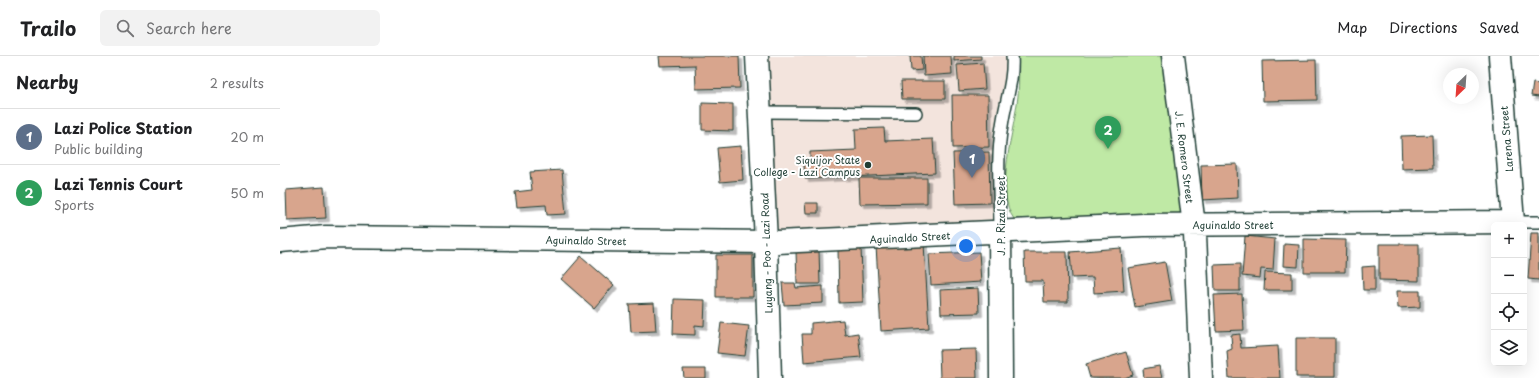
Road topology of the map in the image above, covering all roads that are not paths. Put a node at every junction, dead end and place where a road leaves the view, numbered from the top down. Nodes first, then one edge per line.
1 (757, 56) edge
2 (1012, 56) edge
3 (1173, 56) edge
4 (1500, 56) edge
5 (760, 112) junction
6 (916, 113) dead end
7 (1491, 222) edge
8 (1513, 222) edge
9 (1527, 222) edge
10 (1539, 222) edge
11 (1194, 224) junction
12 (1000, 231) junction
13 (280, 241) edge
14 (766, 242) junction
15 (770, 378) edge
16 (1001, 378) edge
17 (1201, 378) edge

1 - 5 street, Luyang - Poo - Lazi Road
2 - 12 lane, J. P. Rizal Street
3 - 11 street, J. E. Romero Street
4 - 8 street, Larena Street
5 - 6 lane
5 - 14 street, Luyang - Poo - Lazi Road
7 - 11 street, Aguinaldo Street
9 - 10 lane, Aguinaldo Street
11 - 12 street, Aguinaldo Street
11 - 17 street, J. E. Romero Street
12 - 14 street, Aguinaldo Street
12 - 16 street, J. P. Rizal Street
13 - 14 street, Aguinaldo Street
14 - 15 street, Luyang - Poo - Lazi Road

